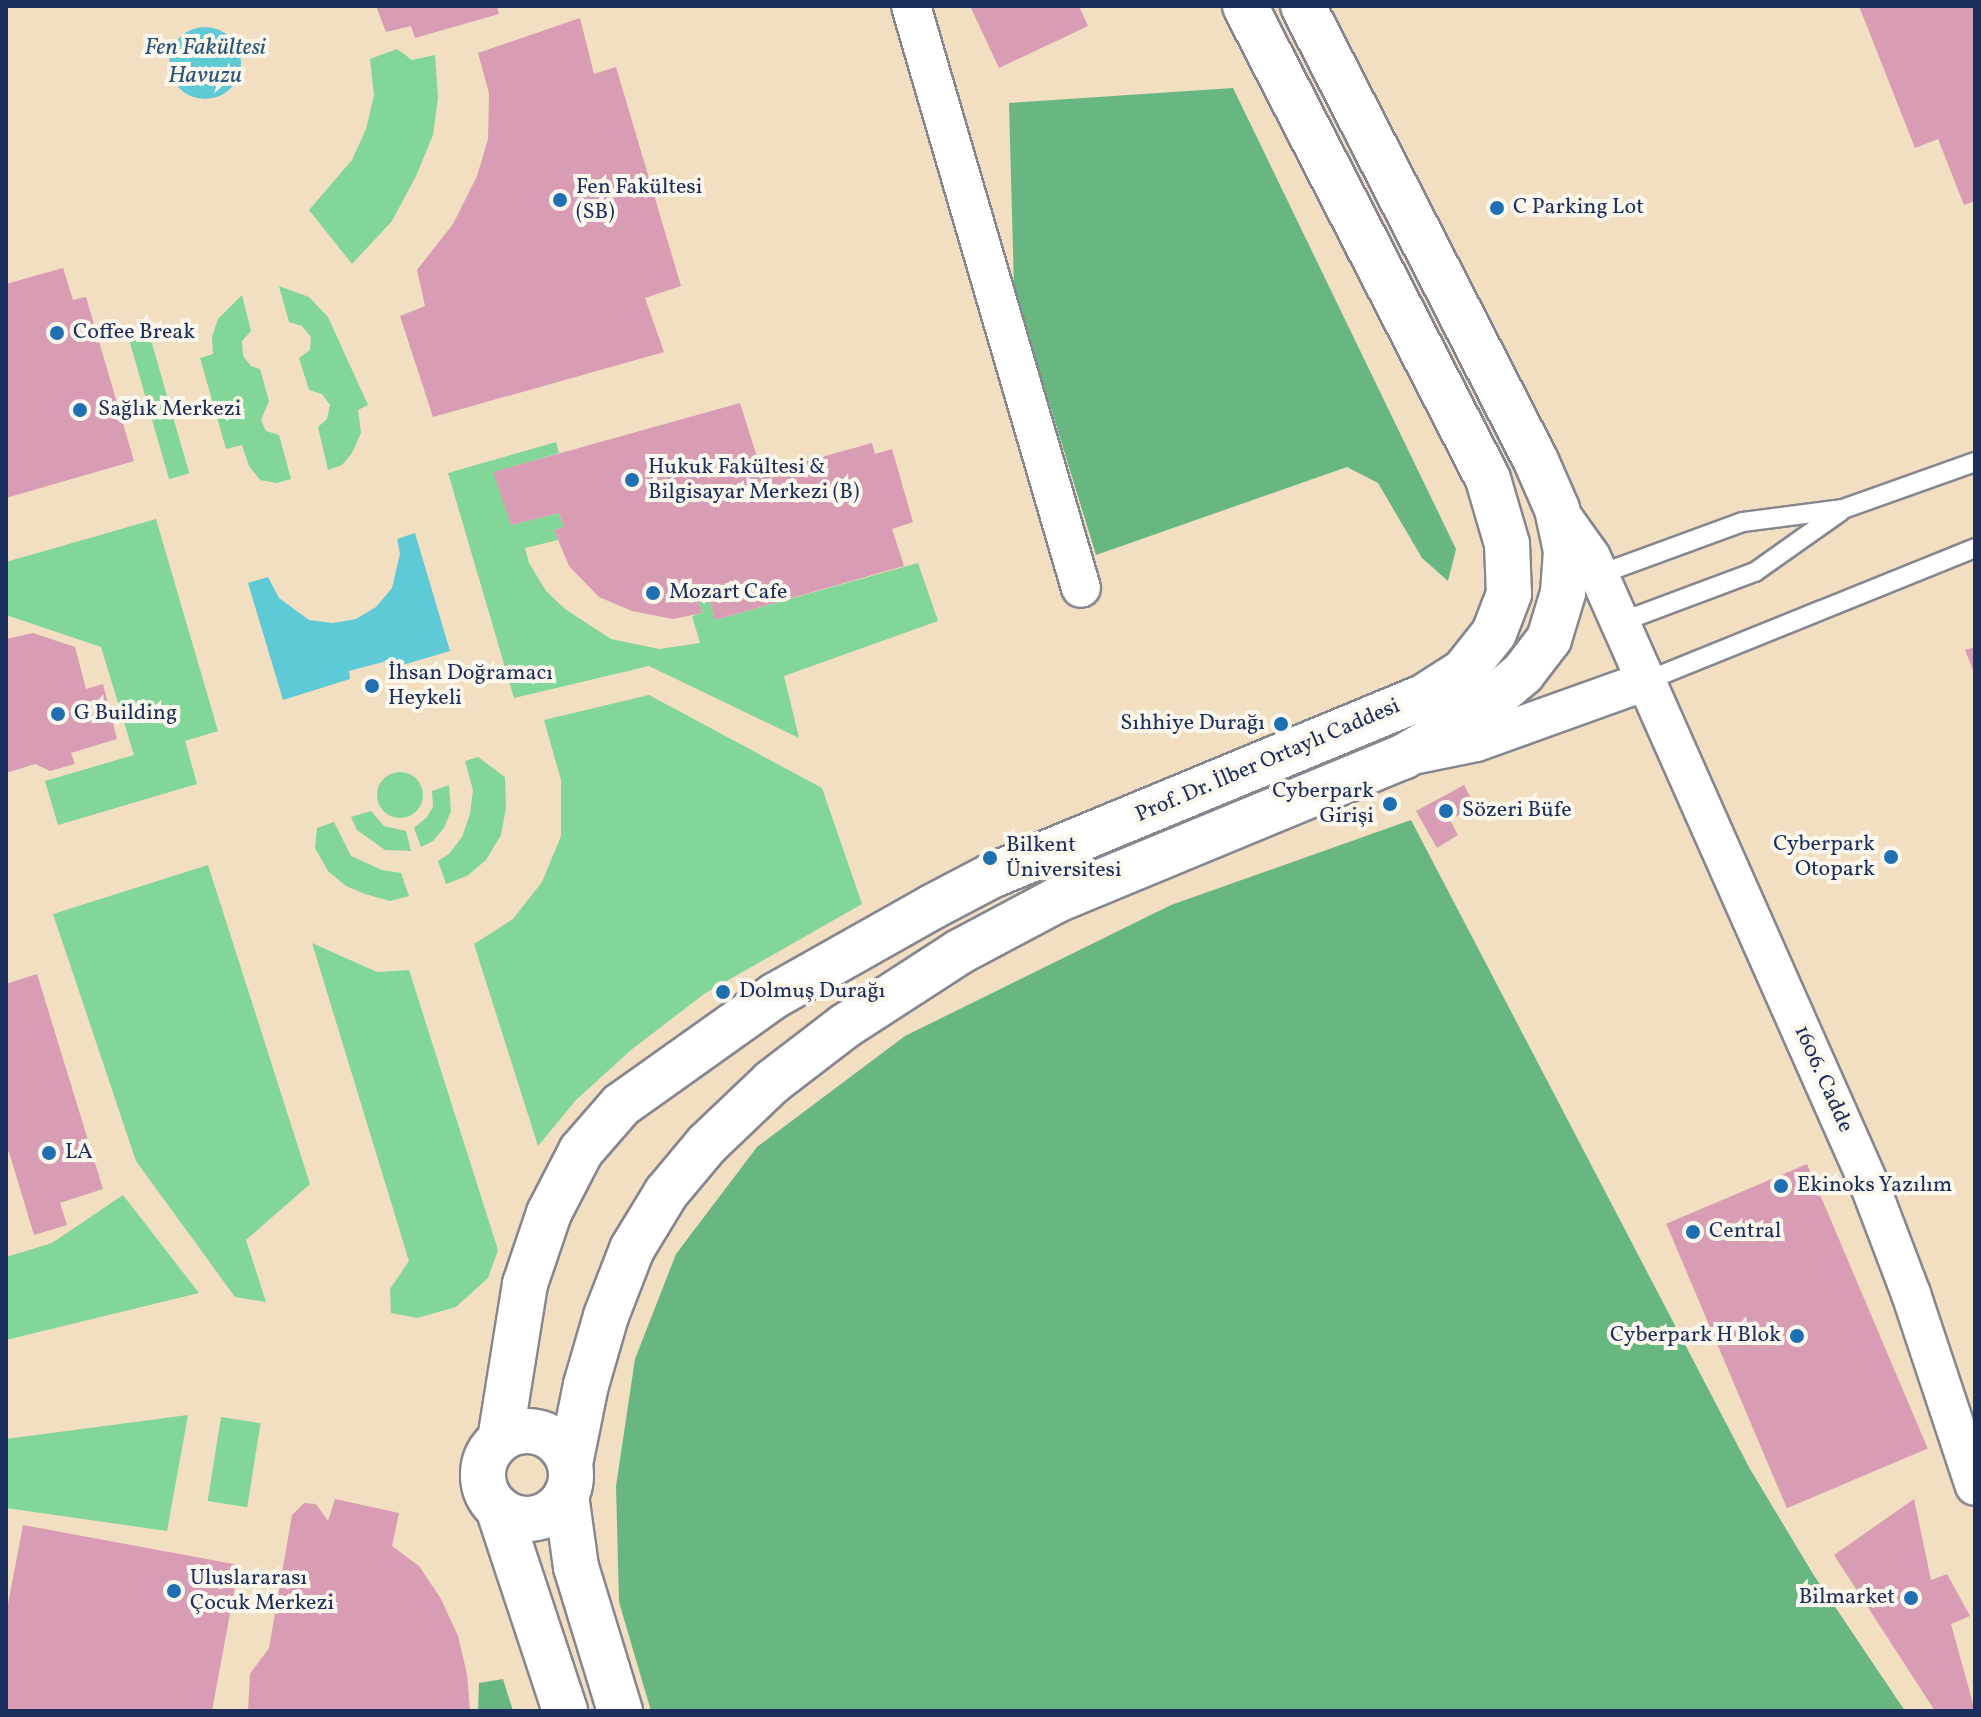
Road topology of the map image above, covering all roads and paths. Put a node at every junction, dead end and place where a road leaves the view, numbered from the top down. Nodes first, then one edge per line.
1 (911, 6) edge
2 (1245, 6) edge
3 (1303, 6) edge
4 (1975, 462) edge
5 (1557, 509) junction
6 (1843, 509) junction
7 (1975, 548) edge
8 (1598, 575) junction
9 (1081, 588) dead end
10 (1621, 622) junction
11 (1646, 681) junction
12 (1403, 757) junction
13 (500, 1440) junction
14 (568, 1480) junction
15 (1975, 1486) edge
16 (498, 1508) junction
17 (565, 1711) edge
18 (620, 1711) edge

1 - 9 street
2 - 13 street, Prof. Dr. İlber Ortaylı Caddesi
3 - 5 street
4 - 6 lane
5 - 8 street, 1606. Cadde
5 - 12 street
6 - 8 lane
6 - 10 lane
7 - 11 lane
8 - 10 street, 1606. Cadde
10 - 11 street, 1606. Cadde
11 - 12 street
11 - 15 street, 1606. Cadde
12 - 14 street
13 - 14 street
13 - 16 street, Prof. Dr. İlber Ortaylı Caddesi
14 - 16 street
14 - 18 street
16 - 17 street, Prof. Dr. İlber Ortaylı Caddesi

